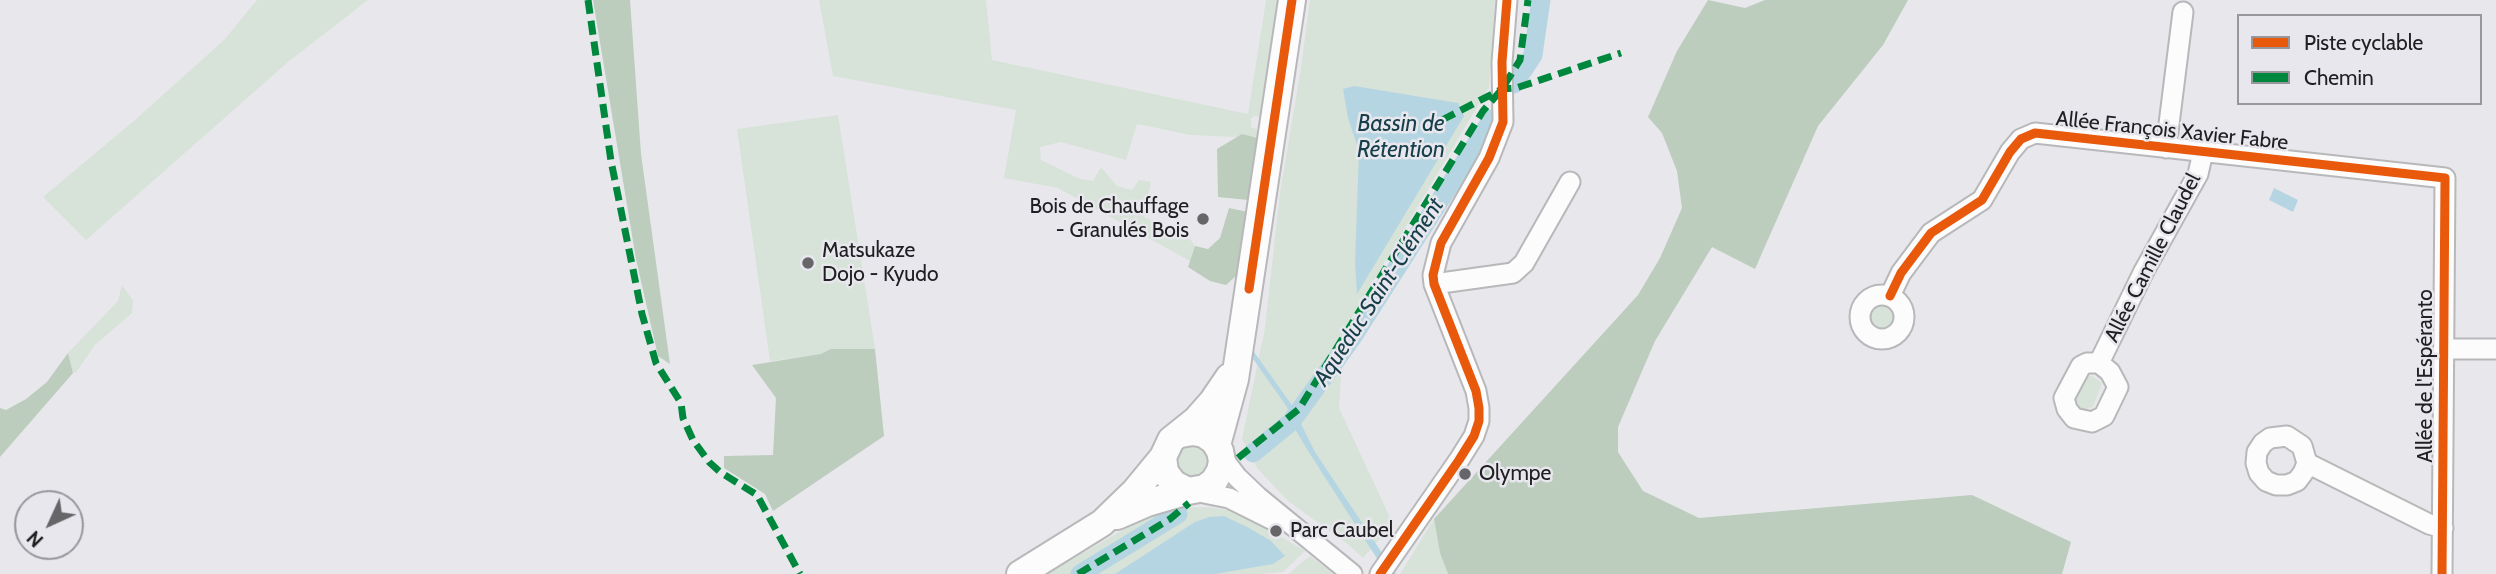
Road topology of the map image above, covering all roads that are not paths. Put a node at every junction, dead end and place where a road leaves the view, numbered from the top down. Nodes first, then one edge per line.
1 (1292, 0) edge
2 (1507, 0) edge
3 (2183, 12) dead end
4 (2166, 148) junction
5 (2203, 152) junction
6 (2445, 178) joint
7 (1570, 182) dead end
8 (1434, 284) junction
9 (1890, 296) dead end
10 (2443, 349) junction
11 (2496, 349) edge
12 (2099, 363) dead end
13 (1237, 364) junction
14 (1181, 434) junction
15 (1219, 451) junction
16 (1163, 457) junction
17 (2307, 463) dead end
18 (1191, 491) junction
19 (1102, 523) junction
20 (2443, 528) junction
21 (1317, 544) junction
22 (1385, 568) edge
23 (1020, 574) edge
24 (1352, 574) edge
25 (2442, 574) edge

1 - 13 street
2 - 8 street
3 - 4 street
4 - 5 street, Allée François Xavier Fabre
4 - 9 street, Allée François Xavier Fabre
5 - 6 street, Allée François Xavier Fabre
5 - 12 street, Allée Camille Claudel
6 - 10 street, Allée de l'Espéranto
7 - 8 street
8 - 22 street
10 - 11 street
10 - 20 street, Allée de l'Espéranto
13 - 14 street
13 - 15 street
14 - 15 street
14 - 16 street
15 - 18 street
15 - 21 street
16 - 18 street
16 - 19 street
17 - 20 street
18 - 19 street
18 - 21 street
19 - 23 street
20 - 25 street, Allée de l'Espéranto
21 - 24 street

